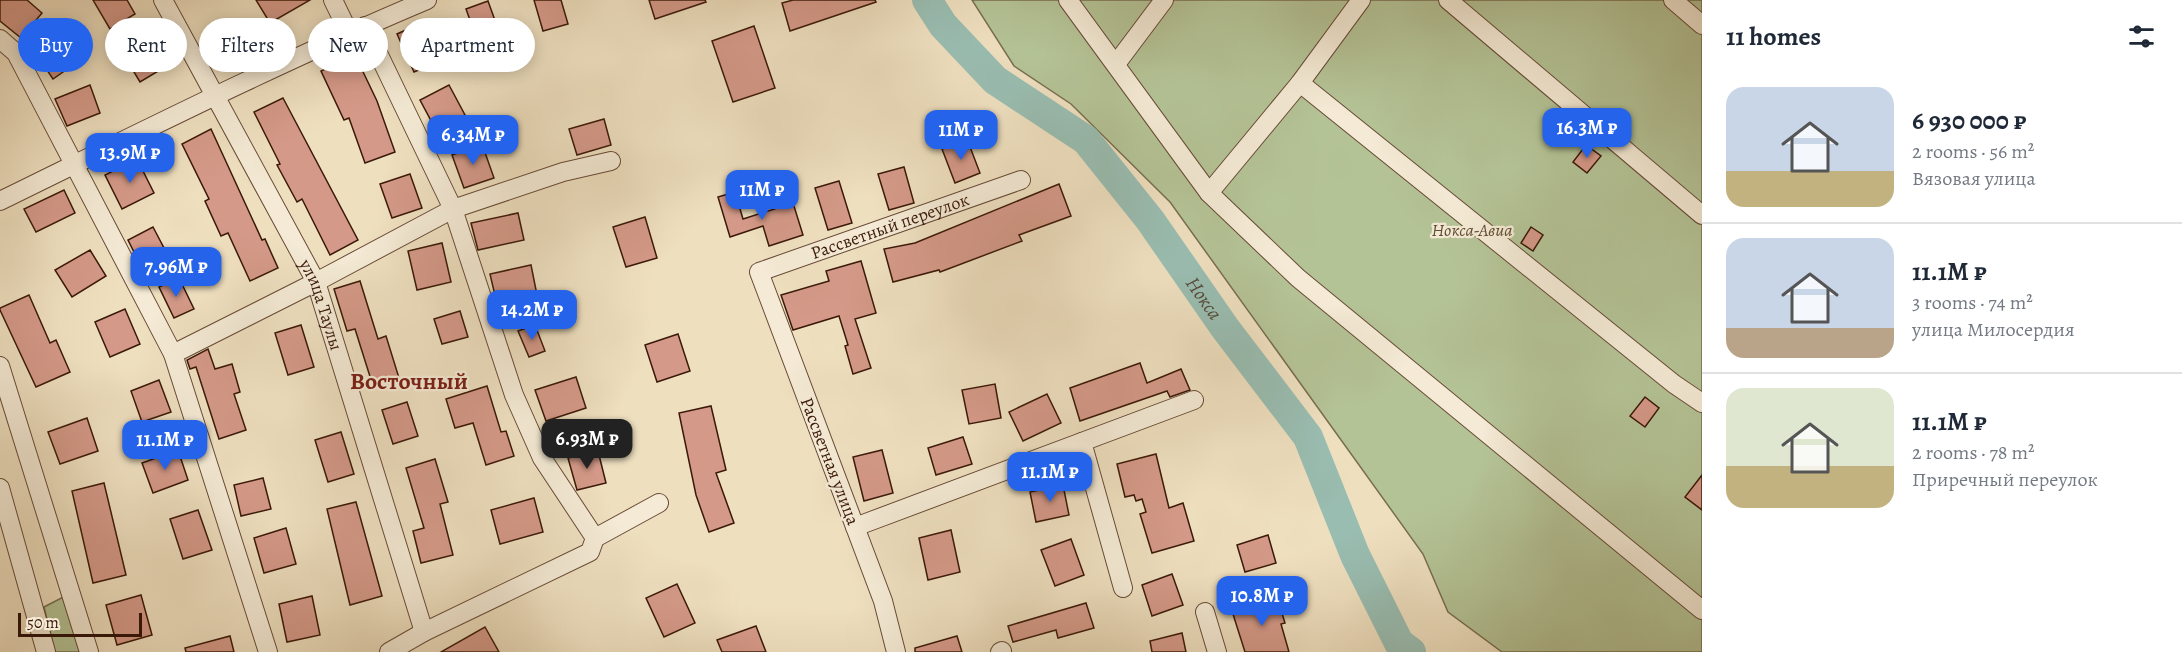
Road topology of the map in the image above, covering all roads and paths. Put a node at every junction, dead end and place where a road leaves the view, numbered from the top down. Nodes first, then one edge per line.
1 (163, 0) edge
2 (333, 0) edge
3 (427, 0) edge
4 (1068, 0) edge
5 (1164, 0) edge
6 (1361, 0) edge
7 (1448, 0) edge
8 (1673, 0) edge
9 (348, 18) edge
10 (384, 18) edge
11 (1702, 25) edge
12 (0, 39) edge
13 (308, 52) edge
14 (1116, 64) junction
15 (380, 72) edge
16 (1300, 83) junction
17 (214, 96) junction
18 (610, 161) dead end
19 (75, 164) junction
20 (1022, 180) dead end
21 (1209, 193) junction
22 (0, 201) edge
23 (453, 209) junction
24 (1702, 215) edge
25 (759, 272) joint
26 (316, 282) junction
27 (173, 354) junction
28 (0, 366) edge
29 (1194, 400) dead end
30 (1702, 403) edge
31 (1082, 442) junction
32 (0, 488) edge
33 (659, 503) dead end
34 (855, 527) junction
35 (595, 538) junction
36 (1123, 588) dead end
37 (1702, 610) edge
38 (1205, 612) dead end
39 (424, 632) junction
40 (46, 652) edge
41 (89, 652) edge
42 (268, 652) edge
43 (389, 652) edge
44 (896, 652) edge
45 (1217, 652) edge

1 - 17 street, улица Таулы
2 - 9 street
3 - 10 street
4 - 14 street
5 - 14 street
6 - 16 street
7 - 24 street
8 - 11 street
12 - 19 street
13 - 17 street
14 - 21 street
15 - 23 street
16 - 21 street
16 - 30 street
17 - 19 street
17 - 26 street, улица Таулы
18 - 23 street
19 - 22 street
19 - 27 street
20 - 25 street, Рассветный переулок
21 - 37 street
23 - 26 street
23 - 35 street
25 - 34 street, Рассветная улица
26 - 27 street
26 - 39 street, улица Таулы
27 - 42 street
28 - 41 street
29 - 31 street
31 - 34 street
31 - 36 street
32 - 40 street
33 - 35 street
34 - 44 street, Рассветная улица
35 - 39 street
38 - 45 street
39 - 43 street

